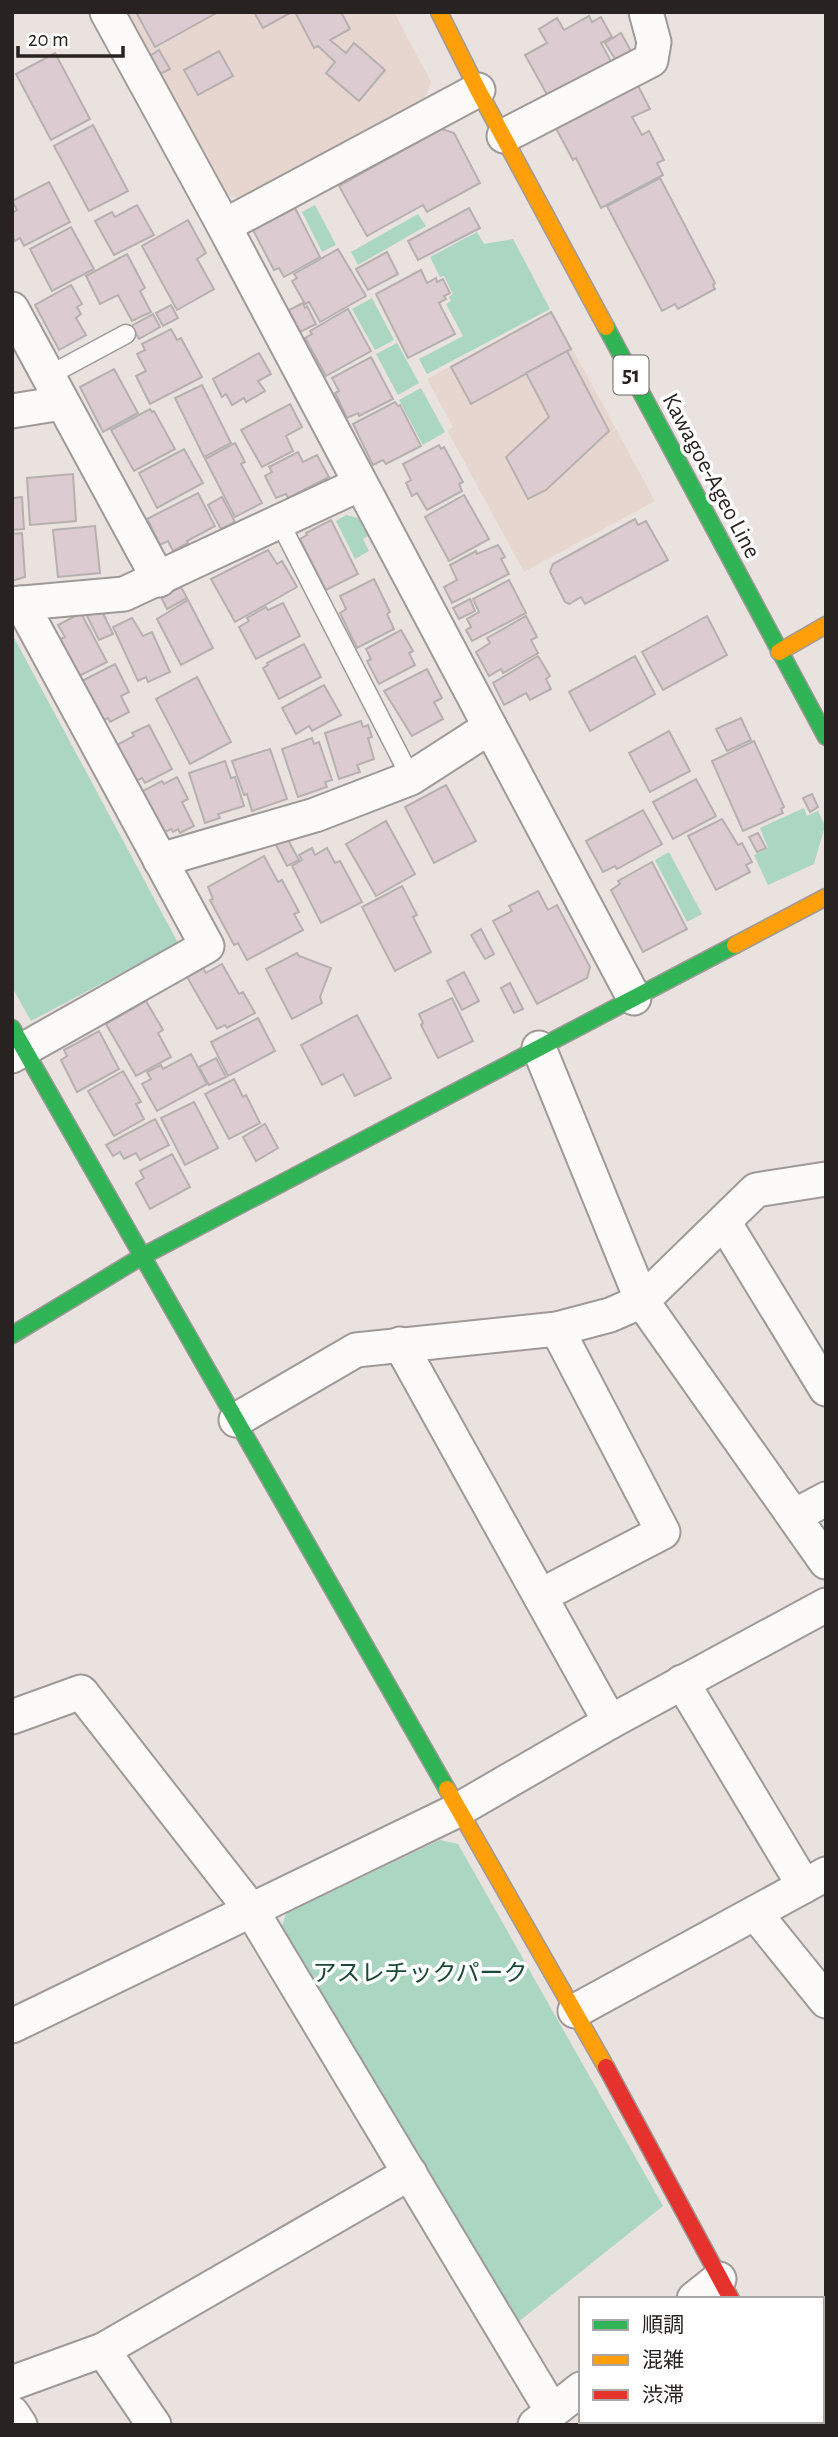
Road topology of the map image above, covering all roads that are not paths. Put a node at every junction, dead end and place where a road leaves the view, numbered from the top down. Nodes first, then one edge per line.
1 (107, 12) edge
2 (439, 12) edge
3 (646, 12) edge
4 (478, 90) junction
5 (504, 136) junction
6 (224, 226) junction
7 (12, 309) edge
8 (126, 334) dead end
9 (55, 390) junction
10 (12, 411) edge
11 (360, 484) junction
12 (279, 521) junction
13 (159, 580) junction
14 (17, 603) edge
15 (826, 625) edge
16 (779, 652) junction
17 (490, 727) junction
18 (826, 737) edge
19 (411, 778) junction
20 (160, 860) junction
21 (826, 897) edge
22 (634, 998) junction
23 (17, 1045) edge
24 (539, 1048) junction
25 (826, 1179) edge
26 (724, 1222) junction
27 (141, 1257) junction
28 (642, 1301) junction
29 (557, 1329) junction
30 (12, 1335) edge
31 (400, 1344) junction
32 (826, 1389) edge
33 (236, 1420) junction
34 (826, 1499) edge
35 (794, 1516) junction
36 (826, 1562) edge
37 (540, 1596) junction
38 (826, 1605) edge
39 (682, 1682) junction
40 (12, 1717) edge
41 (610, 1722) junction
42 (458, 1810) junction
43 (815, 1880) edge
44 (251, 1911) junction
45 (755, 1913) junction
46 (826, 2001) edge
47 (575, 2011) junction
48 (12, 2026) edge
49 (410, 2173) junction
50 (715, 2292) edge
51 (103, 2350) junction
52 (12, 2383) edge
53 (579, 2391) edge
54 (12, 2413) edge
55 (544, 2418) edge
56 (20, 2425) edge
57 (154, 2425) edge

1 - 6 street
2 - 4 street, Kawagoe-Ageo Line / 51
3 - 5 street
4 - 5 street, Kawagoe-Ageo Line / 51
4 - 6 street
5 - 16 street, Kawagoe-Ageo Line / 51
6 - 11 street
7 - 9 street
8 - 9 lane
9 - 10 street
9 - 13 street
11 - 12 street
11 - 17 street
12 - 13 street
12 - 19 lane
13 - 14 street
14 - 20 street
15 - 16 street
16 - 18 street, Kawagoe-Ageo Line / 51
17 - 19 street
17 - 22 street
19 - 20 street
20 - 23 street
21 - 22 street
22 - 24 street
23 - 27 street
24 - 27 street
24 - 28 street
25 - 26 street
26 - 28 street
26 - 32 street
27 - 30 street
27 - 33 street
28 - 29 street
28 - 35 street
29 - 31 street
29 - 37 street
31 - 33 street
31 - 37 street
33 - 42 street
34 - 35 street
35 - 36 street
37 - 41 street
38 - 39 street
39 - 41 street
39 - 43 street
40 - 44 street
41 - 42 street
42 - 44 street
42 - 47 street
43 - 45 street
44 - 48 street
44 - 49 street
45 - 46 street
45 - 47 street
47 - 50 street
49 - 51 street
49 - 55 street
51 - 52 street
51 - 57 street
53 - 55 street
54 - 56 street

